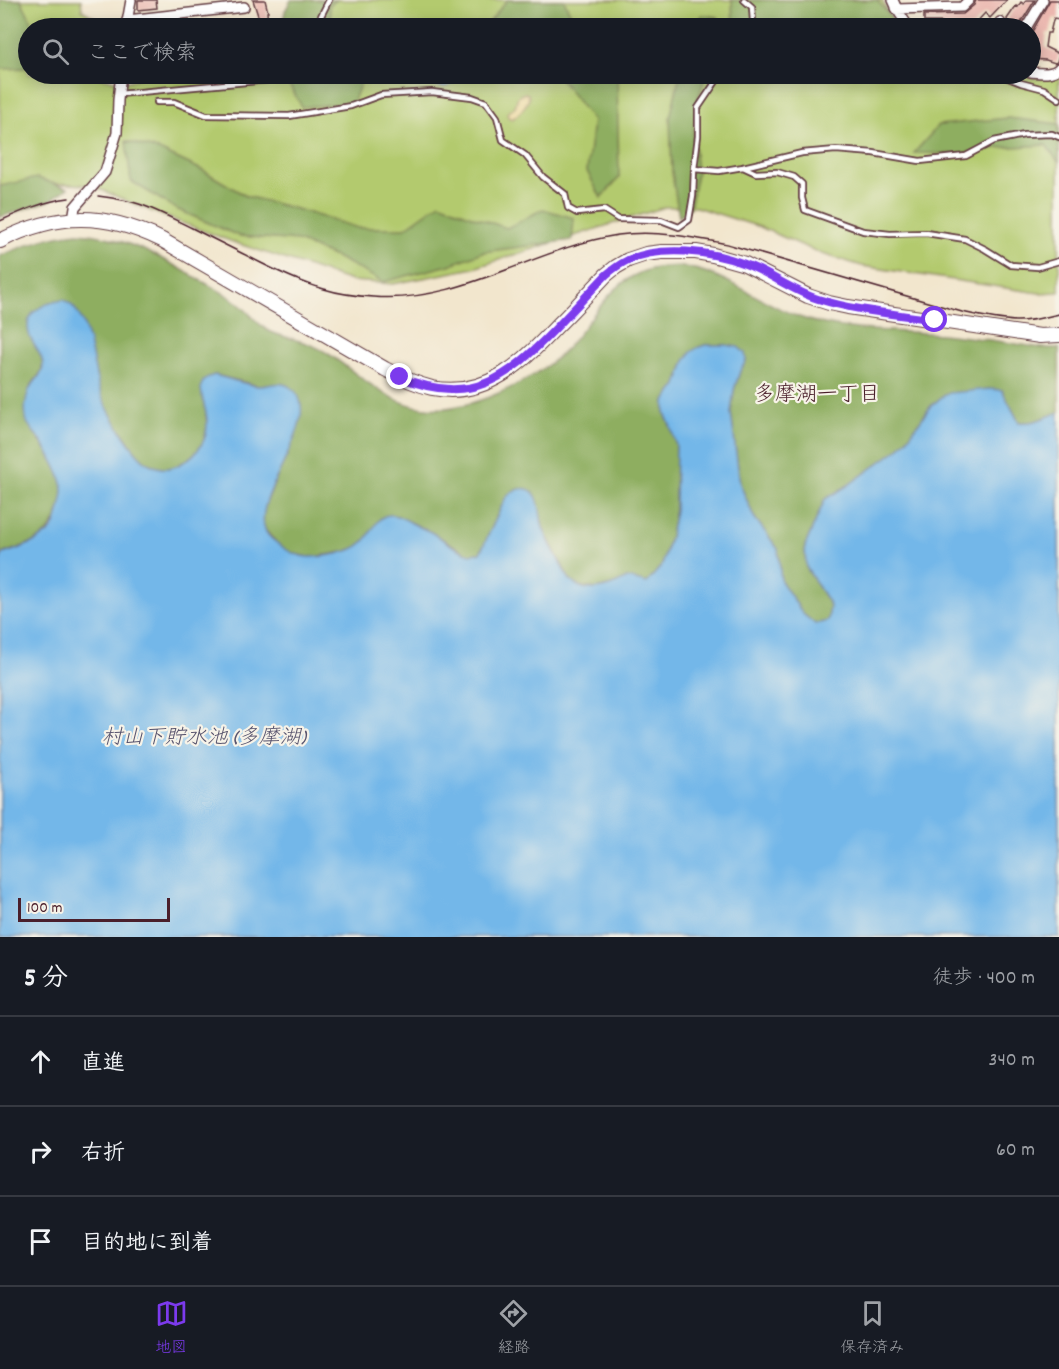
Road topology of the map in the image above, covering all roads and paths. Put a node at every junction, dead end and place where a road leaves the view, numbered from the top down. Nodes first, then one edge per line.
1 (131, 0) edge
2 (329, 0) edge
3 (744, 0) edge
4 (969, 0) edge
5 (1043, 0) edge
6 (894, 4) edge
7 (244, 7) dead end
8 (128, 18) edge
9 (168, 18) edge
10 (320, 18) edge
11 (753, 18) edge
12 (903, 18) edge
13 (1032, 18) edge
14 (1059, 68) edge
15 (1041, 73) edge
16 (120, 84) edge
17 (233, 84) edge
18 (714, 84) edge
19 (1025, 84) edge
20 (119, 94) junction
21 (1059, 99) edge
22 (157, 102) dead end
23 (1059, 137) edge
24 (743, 167) junction
25 (694, 169) junction
26 (73, 219) junction
27 (0, 241) edge
28 (1059, 261) edge
29 (1059, 335) edge

1 - 8 street
2 - 10 lane
3 - 11 lane
4 - 6 street
5 - 13 street
6 - 12 street
7 - 9 street
14 - 15 street
16 - 20 street
17 - 20 lane
18 - 25 lane
19 - 21 lane
20 - 26 street
22 - 25 lane
23 - 24 lane
24 - 25 lane
24 - 28 lane
26 - 27 street
26 - 29 street

